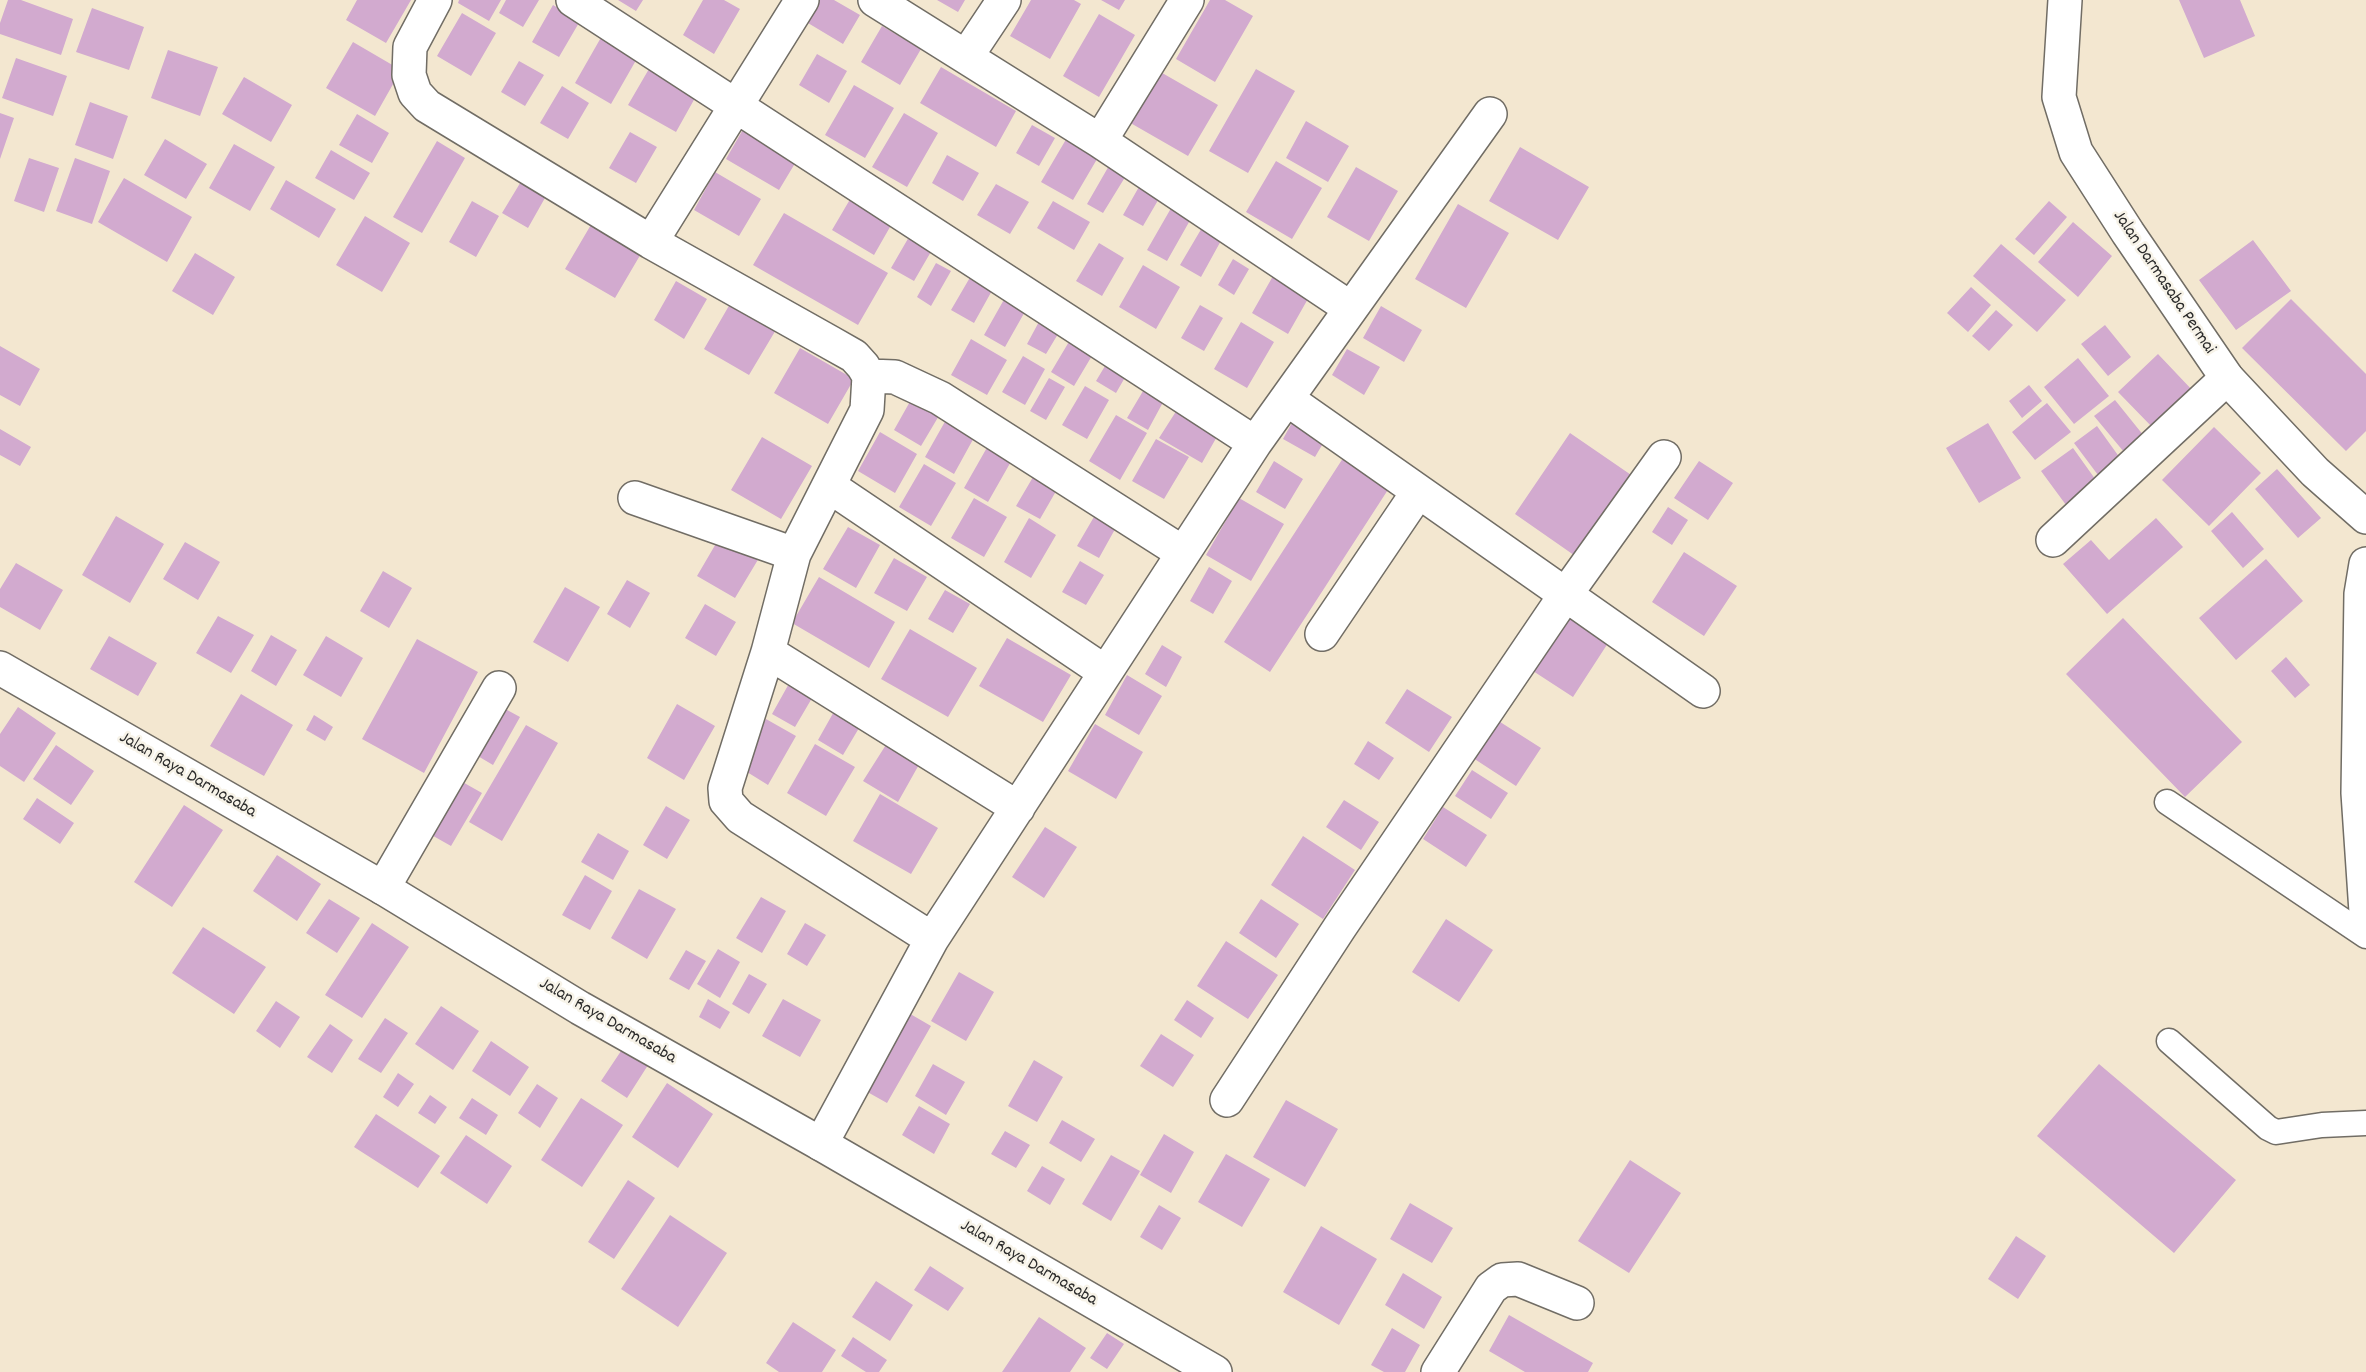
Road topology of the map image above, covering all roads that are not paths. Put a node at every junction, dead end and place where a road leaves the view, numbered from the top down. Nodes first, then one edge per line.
1 (435, 0) edge
2 (573, 0) edge
3 (802, 0) edge
4 (875, 0) edge
5 (1004, 0) edge
6 (1187, 0) edge
7 (2065, 0) edge
8 (966, 57) junction
9 (737, 105) junction
10 (1490, 114) dead end
11 (1100, 141) junction
12 (651, 242) junction
13 (1350, 308) junction
14 (869, 376) junction
15 (2227, 378) junction
16 (1287, 399) junction
17 (1255, 443) junction
18 (1664, 457) dead end
19 (829, 486) junction
20 (1418, 492) junction
21 (635, 498) dead end
22 (2366, 517) edge
23 (2053, 540) dead end
24 (1183, 553) junction
25 (794, 554) junction
26 (2366, 564) edge
27 (1566, 594) junction
28 (1322, 634) dead end
29 (768, 652) junction
30 (0, 668) edge
31 (1105, 672) junction
32 (499, 688) dead end
33 (1703, 691) dead end
34 (2362, 796) edge
35 (2167, 802) dead end
36 (1018, 808) junction
37 (383, 888) junction
38 (2366, 912) edge
39 (2366, 936) edge
40 (932, 939) junction
41 (2169, 1041) dead end
42 (1227, 1100) dead end
43 (2366, 1123) edge
44 (821, 1144) junction
45 (1577, 1304) dead end
46 (1215, 1372) edge
47 (1438, 1372) edge

1 - 12 street
2 - 9 street
3 - 9 street
4 - 8 street
5 - 8 street
6 - 11 street
7 - 15 street, Jalan Darmasaba Permai
8 - 11 street
9 - 12 street
9 - 17 street
10 - 13 street
11 - 13 street
12 - 14 street
13 - 16 street
14 - 19 street
14 - 24 street
15 - 22 street, Jalan Darmasaba Permai
15 - 23 street
16 - 17 street
16 - 20 street
17 - 24 street
18 - 27 street
19 - 25 street
19 - 31 street
20 - 27 street
20 - 28 street
21 - 25 street
24 - 31 street
25 - 29 street
26 - 34 street
27 - 33 street
27 - 42 street
29 - 36 street
29 - 40 street
30 - 37 street, Jalan Raya Darmasaba
31 - 36 street
32 - 37 street
34 - 38 street
35 - 39 lane
36 - 40 street
37 - 44 street, Jalan Raya Darmasaba
40 - 44 street
41 - 43 lane
44 - 46 street, Jalan Raya Darmasaba
45 - 47 street

